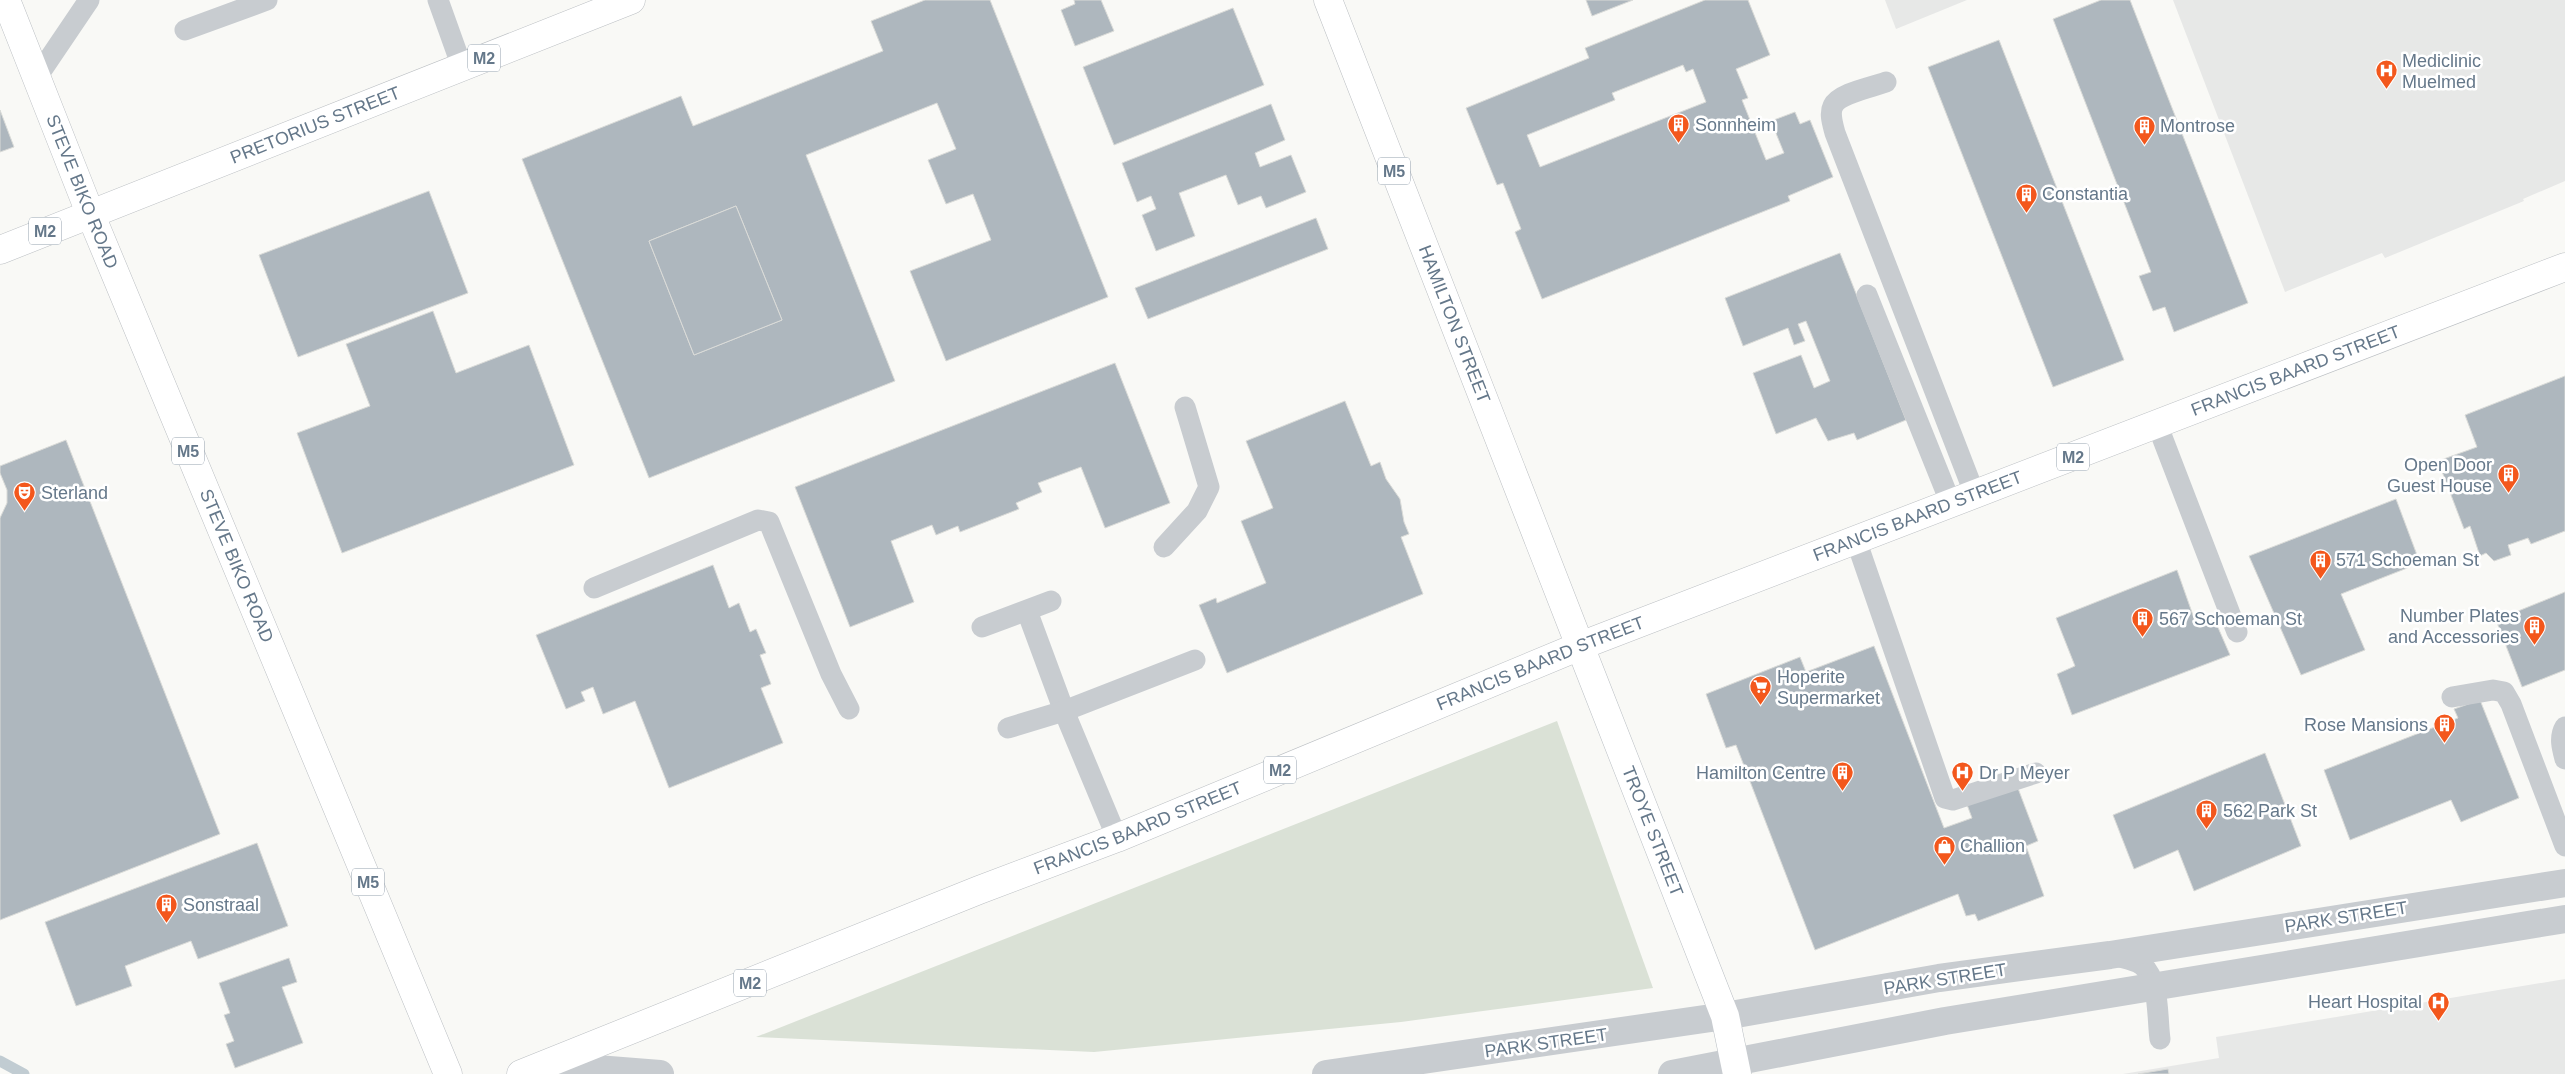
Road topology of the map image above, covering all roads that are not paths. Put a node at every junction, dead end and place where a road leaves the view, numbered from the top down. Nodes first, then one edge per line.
1 (6, 0) edge
2 (89, 0) edge
3 (267, 0) edge
4 (438, 0) edge
5 (631, 0) edge
6 (1328, 0) edge
7 (185, 30) dead end
8 (462, 67) junction
9 (37, 77) junction
10 (1886, 82) dead end
11 (90, 213) junction
12 (0, 250) edge
13 (2565, 267) edge
14 (1868, 295) dead end
15 (1184, 407) dead end
16 (2157, 424) junction
17 (1963, 499) junction
18 (1856, 540) junction
19 (1164, 547) dead end
20 (594, 588) dead end
21 (1051, 601) dead end
22 (1027, 611) junction
23 (982, 627) dead end
24 (2237, 632) dead end
25 (1580, 646) junction
26 (1195, 660) dead end
27 (2452, 697) dead end
28 (848, 709) dead end
29 (1064, 711) junction
30 (2565, 727) edge
31 (1008, 728) dead end
32 (2565, 759) edge
33 (2036, 773) dead end
34 (1117, 838) junction
35 (2565, 846) edge
36 (2565, 882) edge
37 (2565, 919) edge
38 (2110, 955) junction
39 (2153, 986) junction
40 (1724, 1016) junction
41 (2160, 1039) dead end
42 (546, 1065) junction
43 (1736, 1068) edge
44 (448, 1074) edge
45 (521, 1074) edge
46 (660, 1074) edge
47 (1326, 1074) edge
48 (1672, 1074) edge

1 - 9 main road, STEVE BIKO ROAD / M5
2 - 9 lane
3 - 7 lane
4 - 8 lane
5 - 8 main road, PRETORIUS STREET / M2
6 - 25 main road, HAMILTON STREET / M5
8 - 11 main road, PRETORIUS STREET / M2
9 - 11 main road, STEVE BIKO ROAD / M5
10 - 17 lane
11 - 12 main road, PRETORIUS STREET / M2
11 - 44 main road, STEVE BIKO ROAD / M5
13 - 16 main road, FRANCIS BAARD STREET / M2
14 - 17 lane
15 - 19 lane
16 - 17 main road, FRANCIS BAARD STREET / M2
16 - 24 lane
17 - 18 main road, FRANCIS BAARD STREET / M2
18 - 25 main road, FRANCIS BAARD STREET / M2
18 - 33 lane
20 - 28 lane
21 - 22 lane
22 - 23 lane
22 - 29 lane
25 - 34 main road, FRANCIS BAARD STREET / M2
25 - 40 main road, TROYE STREET / M5
26 - 29 lane
27 - 35 lane
29 - 31 lane
29 - 34 lane
30 - 32 lane
34 - 42 main road, FRANCIS BAARD STREET / M2
36 - 38 street, PARK STREET
37 - 39 street, PARK STREET
38 - 39 lane
38 - 40 street, PARK STREET
39 - 41 lane
39 - 43 street, PARK STREET
40 - 43 main road, M5
40 - 47 street, PARK STREET
42 - 45 main road, FRANCIS BAARD STREET / M2
42 - 46 street
43 - 48 street, PARK STREET

